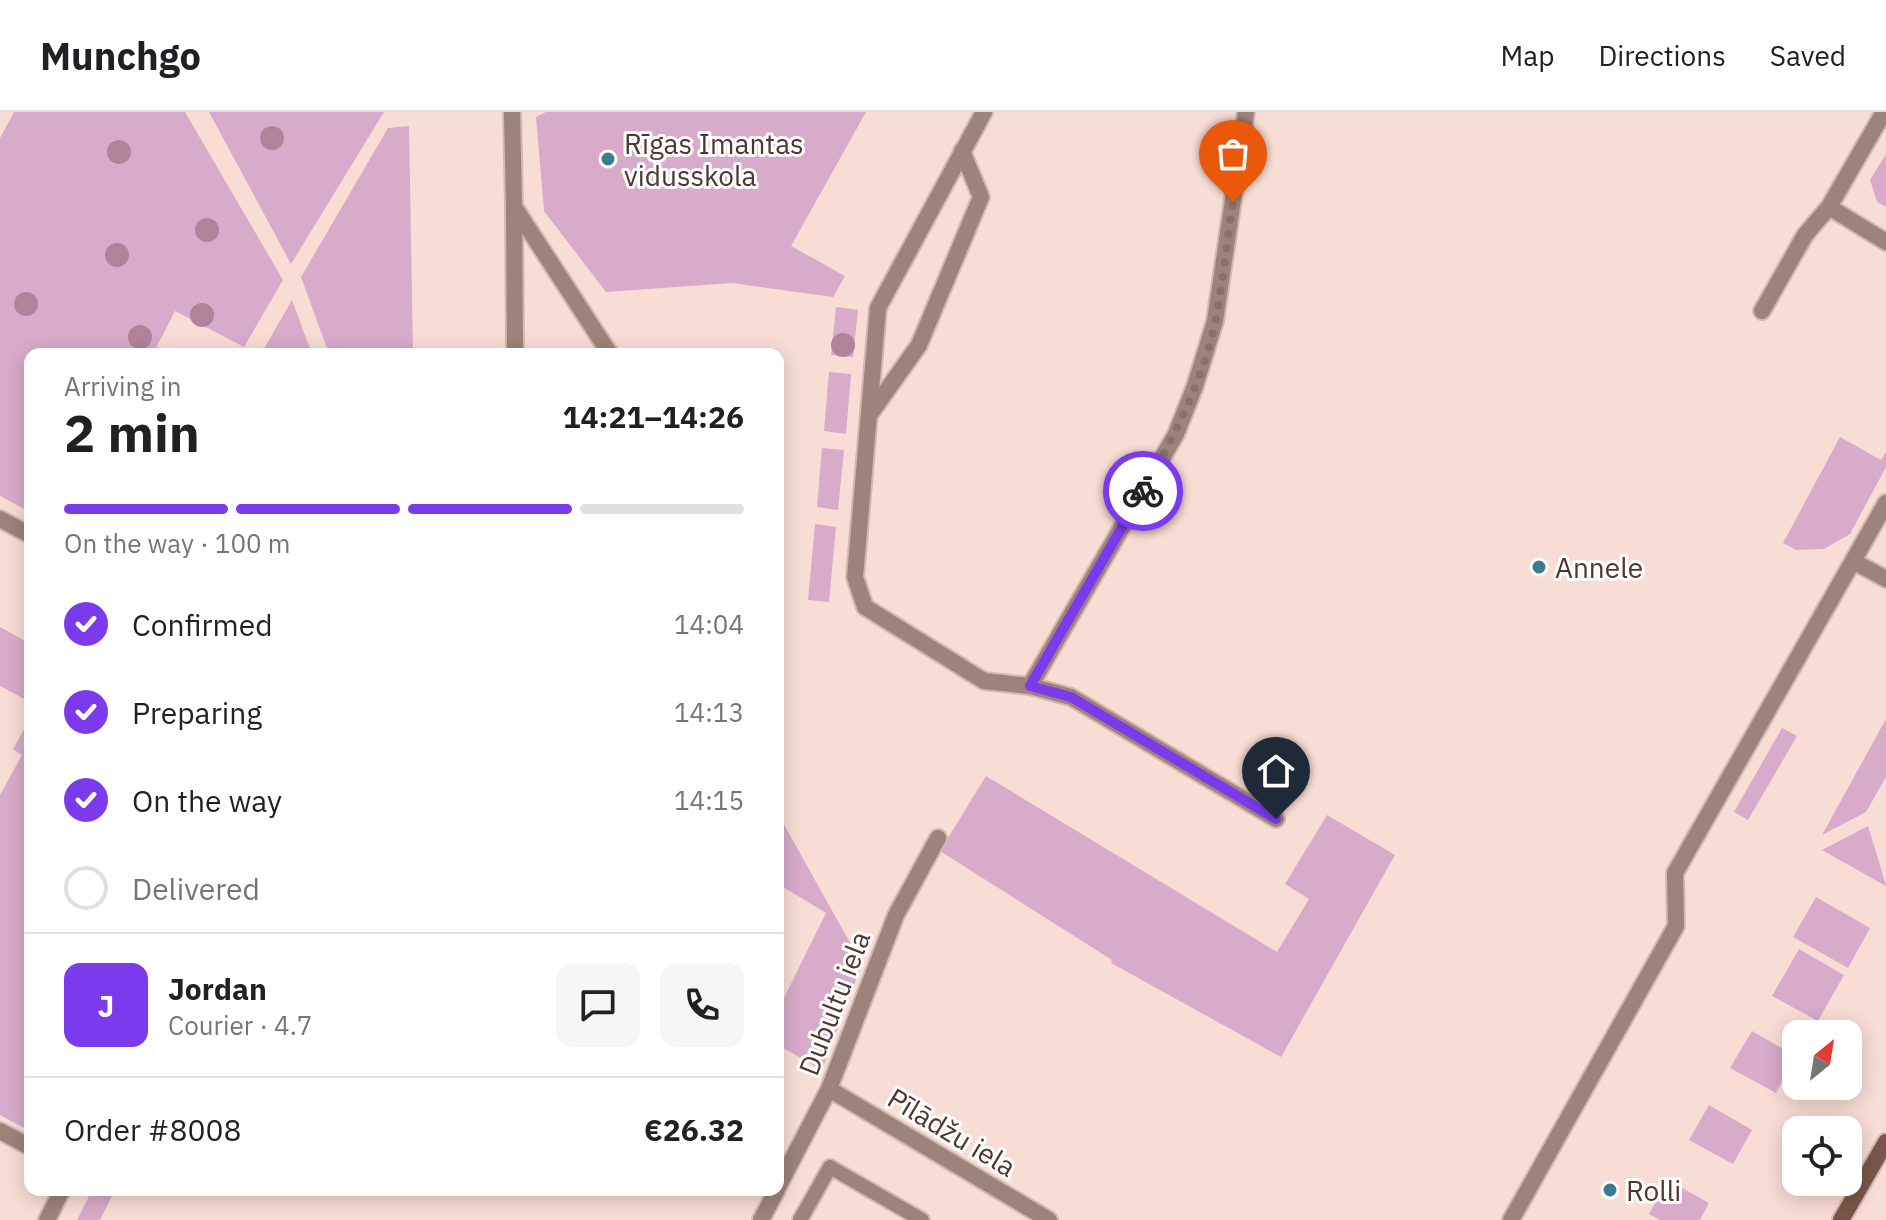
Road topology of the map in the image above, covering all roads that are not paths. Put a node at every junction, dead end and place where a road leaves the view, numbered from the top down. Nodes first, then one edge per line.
1 (512, 112) edge
2 (984, 112) edge
3 (1246, 112) edge
4 (1884, 112) edge
5 (962, 151) junction
6 (514, 206) junction
7 (1829, 207) junction
8 (1886, 242) edge
9 (1762, 311) dead end
10 (515, 348) edge
11 (606, 348) edge
12 (869, 416) junction
13 (1886, 503) edge
14 (0, 519) edge
15 (24, 532) edge
16 (1853, 561) junction
17 (1886, 579) edge
18 (1030, 686) junction
19 (1276, 819) dead end
20 (938, 838) dead end
21 (829, 1089) junction
22 (0, 1131) edge
23 (1886, 1142) edge
24 (24, 1144) edge
25 (784, 1176) edge
26 (59, 1196) edge
27 (773, 1196) edge
28 (47, 1220) edge
29 (761, 1220) edge
30 (800, 1220) edge
31 (922, 1220) edge
32 (1049, 1220) edge
33 (1511, 1220) edge
34 (1841, 1220) edge

1 - 6 street
2 - 5 street
3 - 18 street
4 - 7 street
5 - 12 street
5 - 12 street
6 - 10 street
6 - 11 street
7 - 8 street
7 - 9 street
12 - 18 street
13 - 16 street
14 - 15 street
16 - 17 street
16 - 33 street
18 - 19 street
20 - 21 street, Dubultu iela
21 - 25 street, Dubultu iela
21 - 32 street, Pīlādžu iela
22 - 24 street
23 - 34 street
26 - 28 street
27 - 29 street, Dubultu iela
30 - 31 lane

